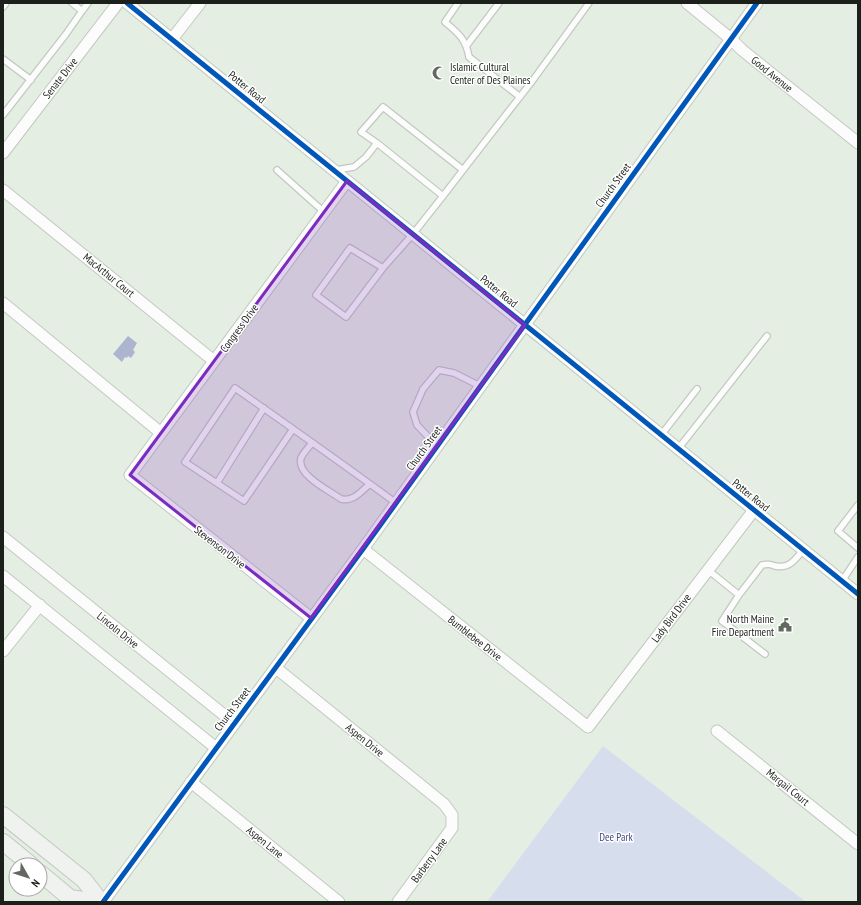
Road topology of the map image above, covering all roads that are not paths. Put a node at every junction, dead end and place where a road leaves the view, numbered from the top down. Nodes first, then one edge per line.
1 (6, 3) edge
2 (72, 3) edge
3 (88, 3) edge
4 (118, 3) edge
5 (127, 3) edge
6 (200, 3) edge
7 (458, 3) edge
8 (499, 3) edge
9 (588, 3) edge
10 (687, 3) edge
11 (757, 3) edge
12 (3, 7) edge
13 (82, 11) junction
14 (731, 38) junction
15 (172, 39) junction
16 (467, 45) junction
17 (3, 59) edge
18 (30, 80) junction
19 (520, 98) junction
20 (3, 115) edge
21 (377, 143) junction
22 (858, 143) edge
23 (3, 152) edge
24 (277, 170) dead end
25 (463, 170) junction
26 (334, 171) junction
27 (347, 181) junction
28 (3, 190) edge
29 (443, 196) junction
30 (324, 212) junction
31 (413, 234) junction
32 (383, 268) junction
33 (3, 303) edge
34 (525, 325) junction
35 (767, 336) dead end
36 (214, 361) junction
37 (480, 386) junction
38 (697, 389) dead end
39 (264, 408) junction
40 (293, 429) junction
41 (161, 433) junction
42 (661, 435) junction
43 (312, 442) junction
44 (437, 446) junction
45 (678, 449) junction
46 (130, 475) joint
47 (217, 483) junction
48 (370, 484) junction
49 (396, 503) junction
50 (858, 505) edge
51 (754, 510) junction
52 (3, 537) edge
53 (858, 548) edge
54 (363, 549) junction
55 (803, 550) junction
56 (858, 557) edge
57 (708, 570) junction
58 (3, 576) edge
59 (842, 581) junction
60 (858, 594) edge
61 (739, 595) junction
62 (40, 605) junction
63 (311, 618) junction
64 (3, 651) edge
65 (765, 654) dead end
66 (276, 668) junction
67 (234, 723) junction
68 (588, 727) joint
69 (717, 731) dead end
70 (216, 748) junction
71 (191, 782) junction
72 (3, 814) edge
73 (452, 815) joint
74 (3, 842) edge
75 (858, 844) edge
76 (21, 857) edge
77 (48, 879) edge
78 (96, 902) edge
79 (102, 902) edge
80 (338, 902) edge
81 (398, 902) edge

1 - 12 lane
2 - 13 lane
3 - 13 lane
4 - 23 street, Senate Drive
5 - 15 street, Potter Road
6 - 15 street
7 - 16 lane
8 - 16 lane
9 - 19 lane
10 - 14 street, Good Avenue
11 - 14 street, Church Street
13 - 18 lane
14 - 22 street, Good Avenue
14 - 34 street, Church Street
15 - 26 street, Potter Road
16 - 19 lane
17 - 18 lane
18 - 20 lane
19 - 25 lane
21 - 25 lane
21 - 26 lane
21 - 29 lane
24 - 30 lane
25 - 29 lane
26 - 27 street, Potter Road
27 - 30 street, Congress Drive
27 - 31 street, Potter Road
28 - 36 street, MacArthur Court
29 - 31 lane
30 - 36 street, Congress Drive
31 - 32 lane
31 - 34 street, Potter Road
32 - 32 lane
33 - 41 street
34 - 37 street, Church Street
34 - 42 street, Potter Road
35 - 45 lane
36 - 41 street, Congress Drive
37 - 44 street, Church Street
37 - 44 lane
38 - 42 lane
39 - 40 lane
39 - 47 lane
39 - 47 lane
40 - 43 lane
40 - 47 lane
41 - 46 street, Congress Drive
42 - 45 street, Potter Road
43 - 48 lane
43 - 48 lane
44 - 49 street, Church Street
45 - 51 street, Potter Road
46 - 63 street, Stevenson Drive
48 - 49 lane
49 - 54 street, Church Street
50 - 53 lane
51 - 55 street, Potter Road
51 - 57 street, Lady Bird Drive
52 - 67 street, Lincoln Drive
54 - 63 street, Church Street
54 - 68 street, Bumblebee Drive
55 - 59 street, Potter Road
55 - 61 lane
56 - 59 lane
57 - 61 lane
57 - 68 street, Lady Bird Drive
58 - 62 street
59 - 60 street, Potter Road
61 - 65 lane
62 - 64 street
62 - 70 street
63 - 66 street, Church Street
66 - 67 street, Church Street
66 - 73 street, Aspen Drive
67 - 70 street, Church Street
69 - 75 street, Margail Court
70 - 71 street, Church Street
71 - 79 street, Church Street
71 - 80 street, Aspen Lane
72 - 79 street
73 - 81 street, Barberry Lane
74 - 76 street
77 - 78 street

